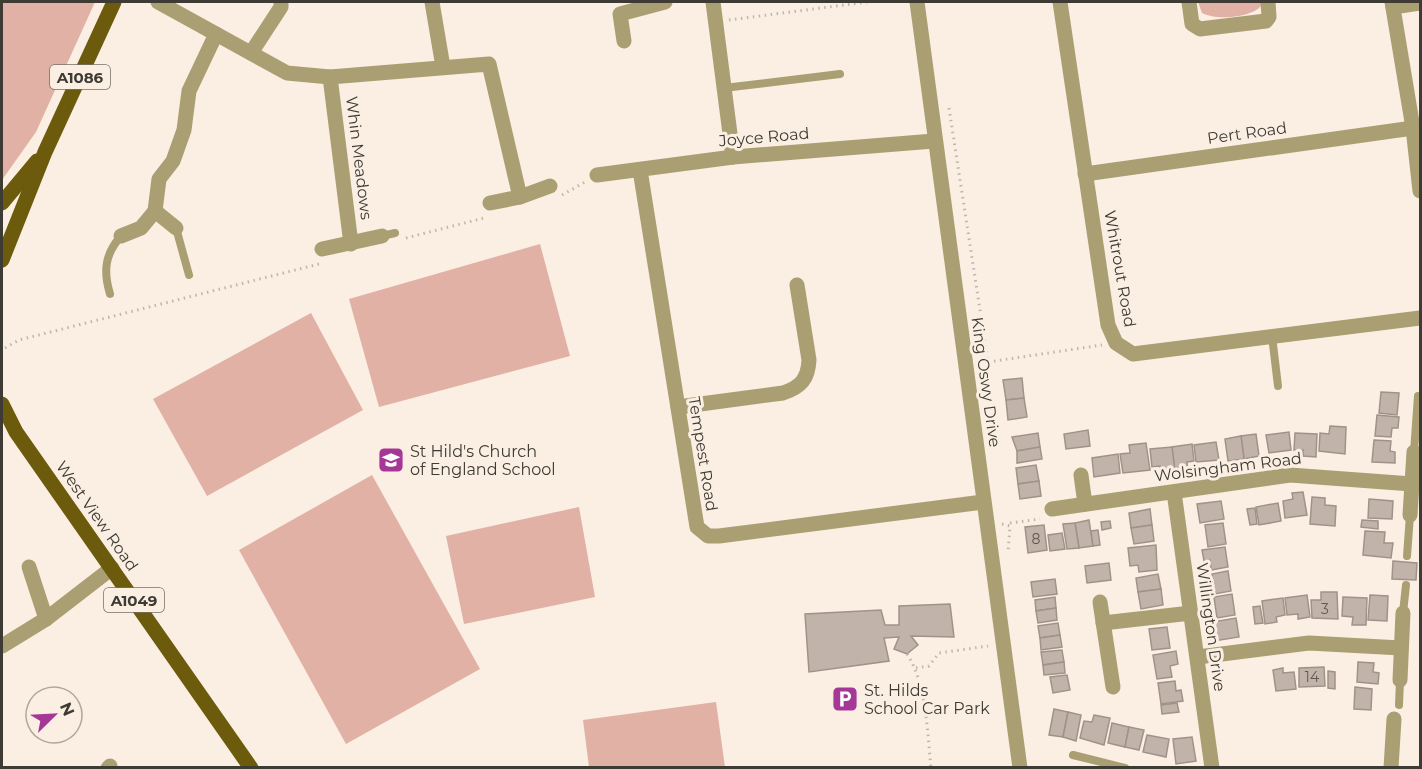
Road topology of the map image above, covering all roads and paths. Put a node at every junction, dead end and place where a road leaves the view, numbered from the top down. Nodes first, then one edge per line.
1 (114, 2) edge
2 (158, 2) edge
3 (281, 2) edge
4 (432, 2) edge
5 (665, 2) edge
6 (712, 2) edge
7 (867, 2) edge
8 (917, 2) edge
9 (1060, 2) edge
10 (1189, 2) edge
11 (1268, 2) edge
12 (1420, 3) edge
13 (1393, 4) edge
14 (715, 22) junction
15 (216, 34) junction
16 (624, 41) dead end
17 (251, 53) junction
18 (443, 67) junction
19 (840, 74) dead end
20 (330, 77) junction
21 (724, 88) junction
22 (947, 99) dead end
23 (1413, 128) junction
24 (934, 141) junction
25 (45, 152) junction
26 (733, 157) junction
27 (640, 170) junction
28 (1085, 174) junction
29 (597, 175) joint
30 (556, 190) joint
31 (1420, 191) edge
32 (520, 197) junction
33 (2, 203) edge
34 (491, 209) joint
35 (155, 211) junction
36 (176, 228) joint
37 (121, 236) joint
38 (393, 236) joint
39 (351, 244) junction
40 (326, 255) joint
41 (2, 260) edge
42 (189, 275) dead end
43 (797, 285) dead end
44 (110, 294) dead end
45 (1420, 318) edge
46 (1272, 336) junction
47 (1116, 343) junction
48 (5, 348) dead end
49 (1278, 386) dead end
50 (1418, 396) dead end
51 (2, 404) edge
52 (678, 406) junction
53 (2, 422) edge
54 (16, 432) junction
55 (1414, 452) joint
56 (1081, 475) dead end
57 (1412, 484) junction
58 (1174, 492) junction
59 (983, 502) junction
60 (1085, 504) junction
61 (1050, 513) joint
62 (1410, 515) joint
63 (1010, 523) dead end
64 (1407, 556) dead end
65 (29, 567) dead end
66 (112, 568) junction
67 (1406, 585) dead end
68 (1100, 602) dead end
69 (1191, 612) junction
70 (1403, 613) joint
71 (46, 619) junction
72 (1104, 623) junction
73 (993, 645) dead end
74 (2, 646) edge
75 (1401, 648) junction
76 (907, 654) dead end
77 (1198, 657) junction
78 (916, 668) junction
79 (1400, 680) joint
80 (1113, 687) dead end
81 (1396, 712) joint
82 (1073, 755) dead end
83 (251, 768) edge
84 (932, 768) edge
85 (1020, 768) edge
86 (1125, 768) edge
87 (1212, 768) edge
88 (1391, 768) edge

1 - 25 main road, A1086
2 - 15 street, Whin Meadows
3 - 17 street
4 - 18 street
5 - 16 street
6 - 14 street
7 - 14 path
8 - 24 street, King Oswy Drive
9 - 28 street, Whitrout Road
10 - 11 street
12 - 13 street
13 - 23 street
14 - 21 street
15 - 17 street, Whin Meadows
15 - 35 street
17 - 20 street, Whin Meadows
18 - 20 street, Whin Meadows
18 - 32 street, Whin Meadows
19 - 21 lane
20 - 39 street, Whin Meadows
21 - 26 street
22 - 47 path
23 - 28 street, Pert Road
23 - 31 street
24 - 26 street, Joyce Road
24 - 59 street, King Oswy Drive
25 - 33 main road, A1086
25 - 41 main road, A1086
26 - 27 street, Joyce Road
27 - 29 street, Joyce Road
27 - 52 street, Tempest Road
28 - 47 street, Whitrout Road
29 - 30 path
30 - 32 street
32 - 34 street
34 - 38 path
35 - 36 street
35 - 37 street
36 - 42 lane
37 - 44 lane
38 - 39 street, Whin Meadows
39 - 40 street, Whin Meadows
40 - 48 path
43 - 52 street
45 - 46 street, Whitrout Road
46 - 47 street, Whitrout Road
46 - 49 lane
50 - 55 lane
51 - 54 main road, West View Road / A1049
52 - 59 street, Tempest Road
53 - 54 main road, West View Road / A1049
54 - 66 main road, West View Road / A1049
55 - 57 street
56 - 60 street
57 - 58 street, Wolsingham Road
57 - 62 street
58 - 60 street, Wolsingham Road
58 - 69 street, Willington Drive
59 - 85 street, King Oswy Drive
60 - 61 street, Wolsingham Road
61 - 63 path
62 - 64 lane
65 - 71 street
66 - 71 street
66 - 83 main road, West View Road / A1049
67 - 70 lane
68 - 72 street
69 - 72 street
69 - 77 street, Willington Drive
70 - 75 street
71 - 74 street
72 - 80 street
73 - 78 path
75 - 77 street
75 - 79 street
76 - 78 path
77 - 87 street, Willington Drive
78 - 84 path
79 - 81 lane
81 - 88 street
82 - 86 lane

